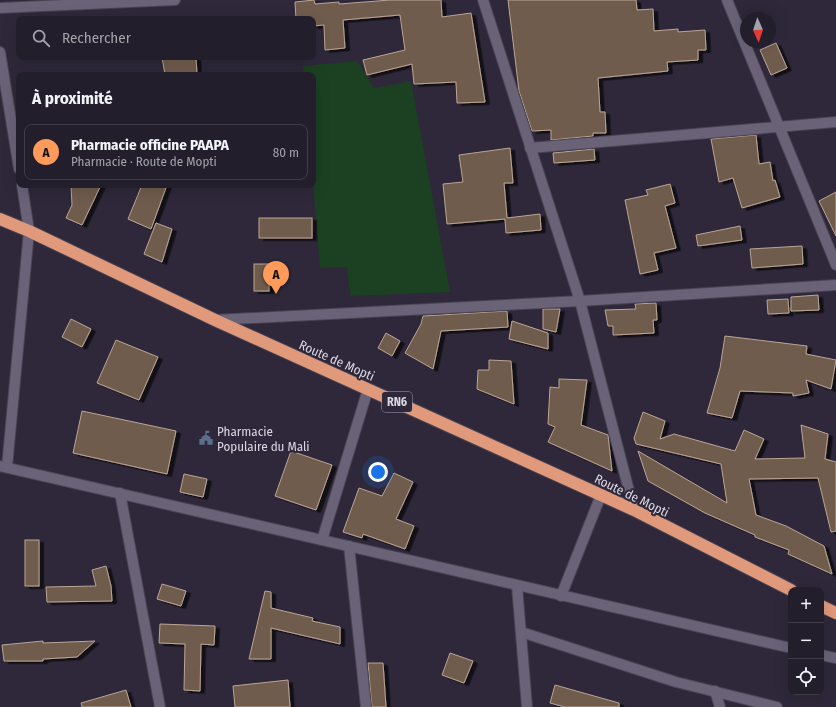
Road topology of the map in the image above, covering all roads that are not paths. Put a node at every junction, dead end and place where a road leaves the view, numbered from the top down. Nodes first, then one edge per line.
1 (175, 0) edge
2 (484, 0) edge
3 (727, 0) edge
4 (0, 8) edge
5 (0, 52) edge
6 (836, 122) edge
7 (779, 126) junction
8 (530, 148) junction
9 (16, 151) edge
10 (22, 188) edge
11 (0, 219) edge
12 (29, 231) junction
13 (836, 265) edge
14 (836, 285) edge
15 (580, 301) junction
16 (215, 320) junction
17 (368, 389) junction
18 (4, 466) edge
19 (120, 493) junction
20 (601, 495) junction
21 (634, 510) junction
22 (322, 540) junction
23 (349, 546) junction
24 (517, 586) junction
25 (788, 588) edge
26 (561, 596) junction
27 (824, 607) edge
28 (836, 613) edge
29 (521, 632) junction
30 (788, 647) edge
31 (824, 656) edge
32 (836, 658) edge
33 (715, 691) junction
34 (160, 707) edge
35 (366, 707) edge
36 (527, 707) edge
37 (720, 707) edge
38 (777, 707) edge

1 - 4 street
2 - 8 street
3 - 7 street
5 - 9 street
6 - 7 street
7 - 8 street
7 - 13 street
8 - 15 street
10 - 12 street
11 - 12 highway, Route de Mopti / RN6
12 - 16 highway, Route de Mopti / RN6
12 - 18 street
14 - 15 street
15 - 16 street
15 - 21 street
16 - 17 highway, Route de Mopti / RN6
17 - 20 highway, Route de Mopti / RN6
17 - 22 street
18 - 19 street
19 - 22 street
19 - 34 street
20 - 21 highway, Route de Mopti / RN6
20 - 26 street
21 - 25 highway, Route de Mopti / RN6
22 - 23 street
23 - 24 street
23 - 35 street
24 - 26 street
24 - 29 street
26 - 30 street
27 - 28 highway
29 - 33 street
29 - 36 street
31 - 32 street
33 - 37 street
33 - 38 street

